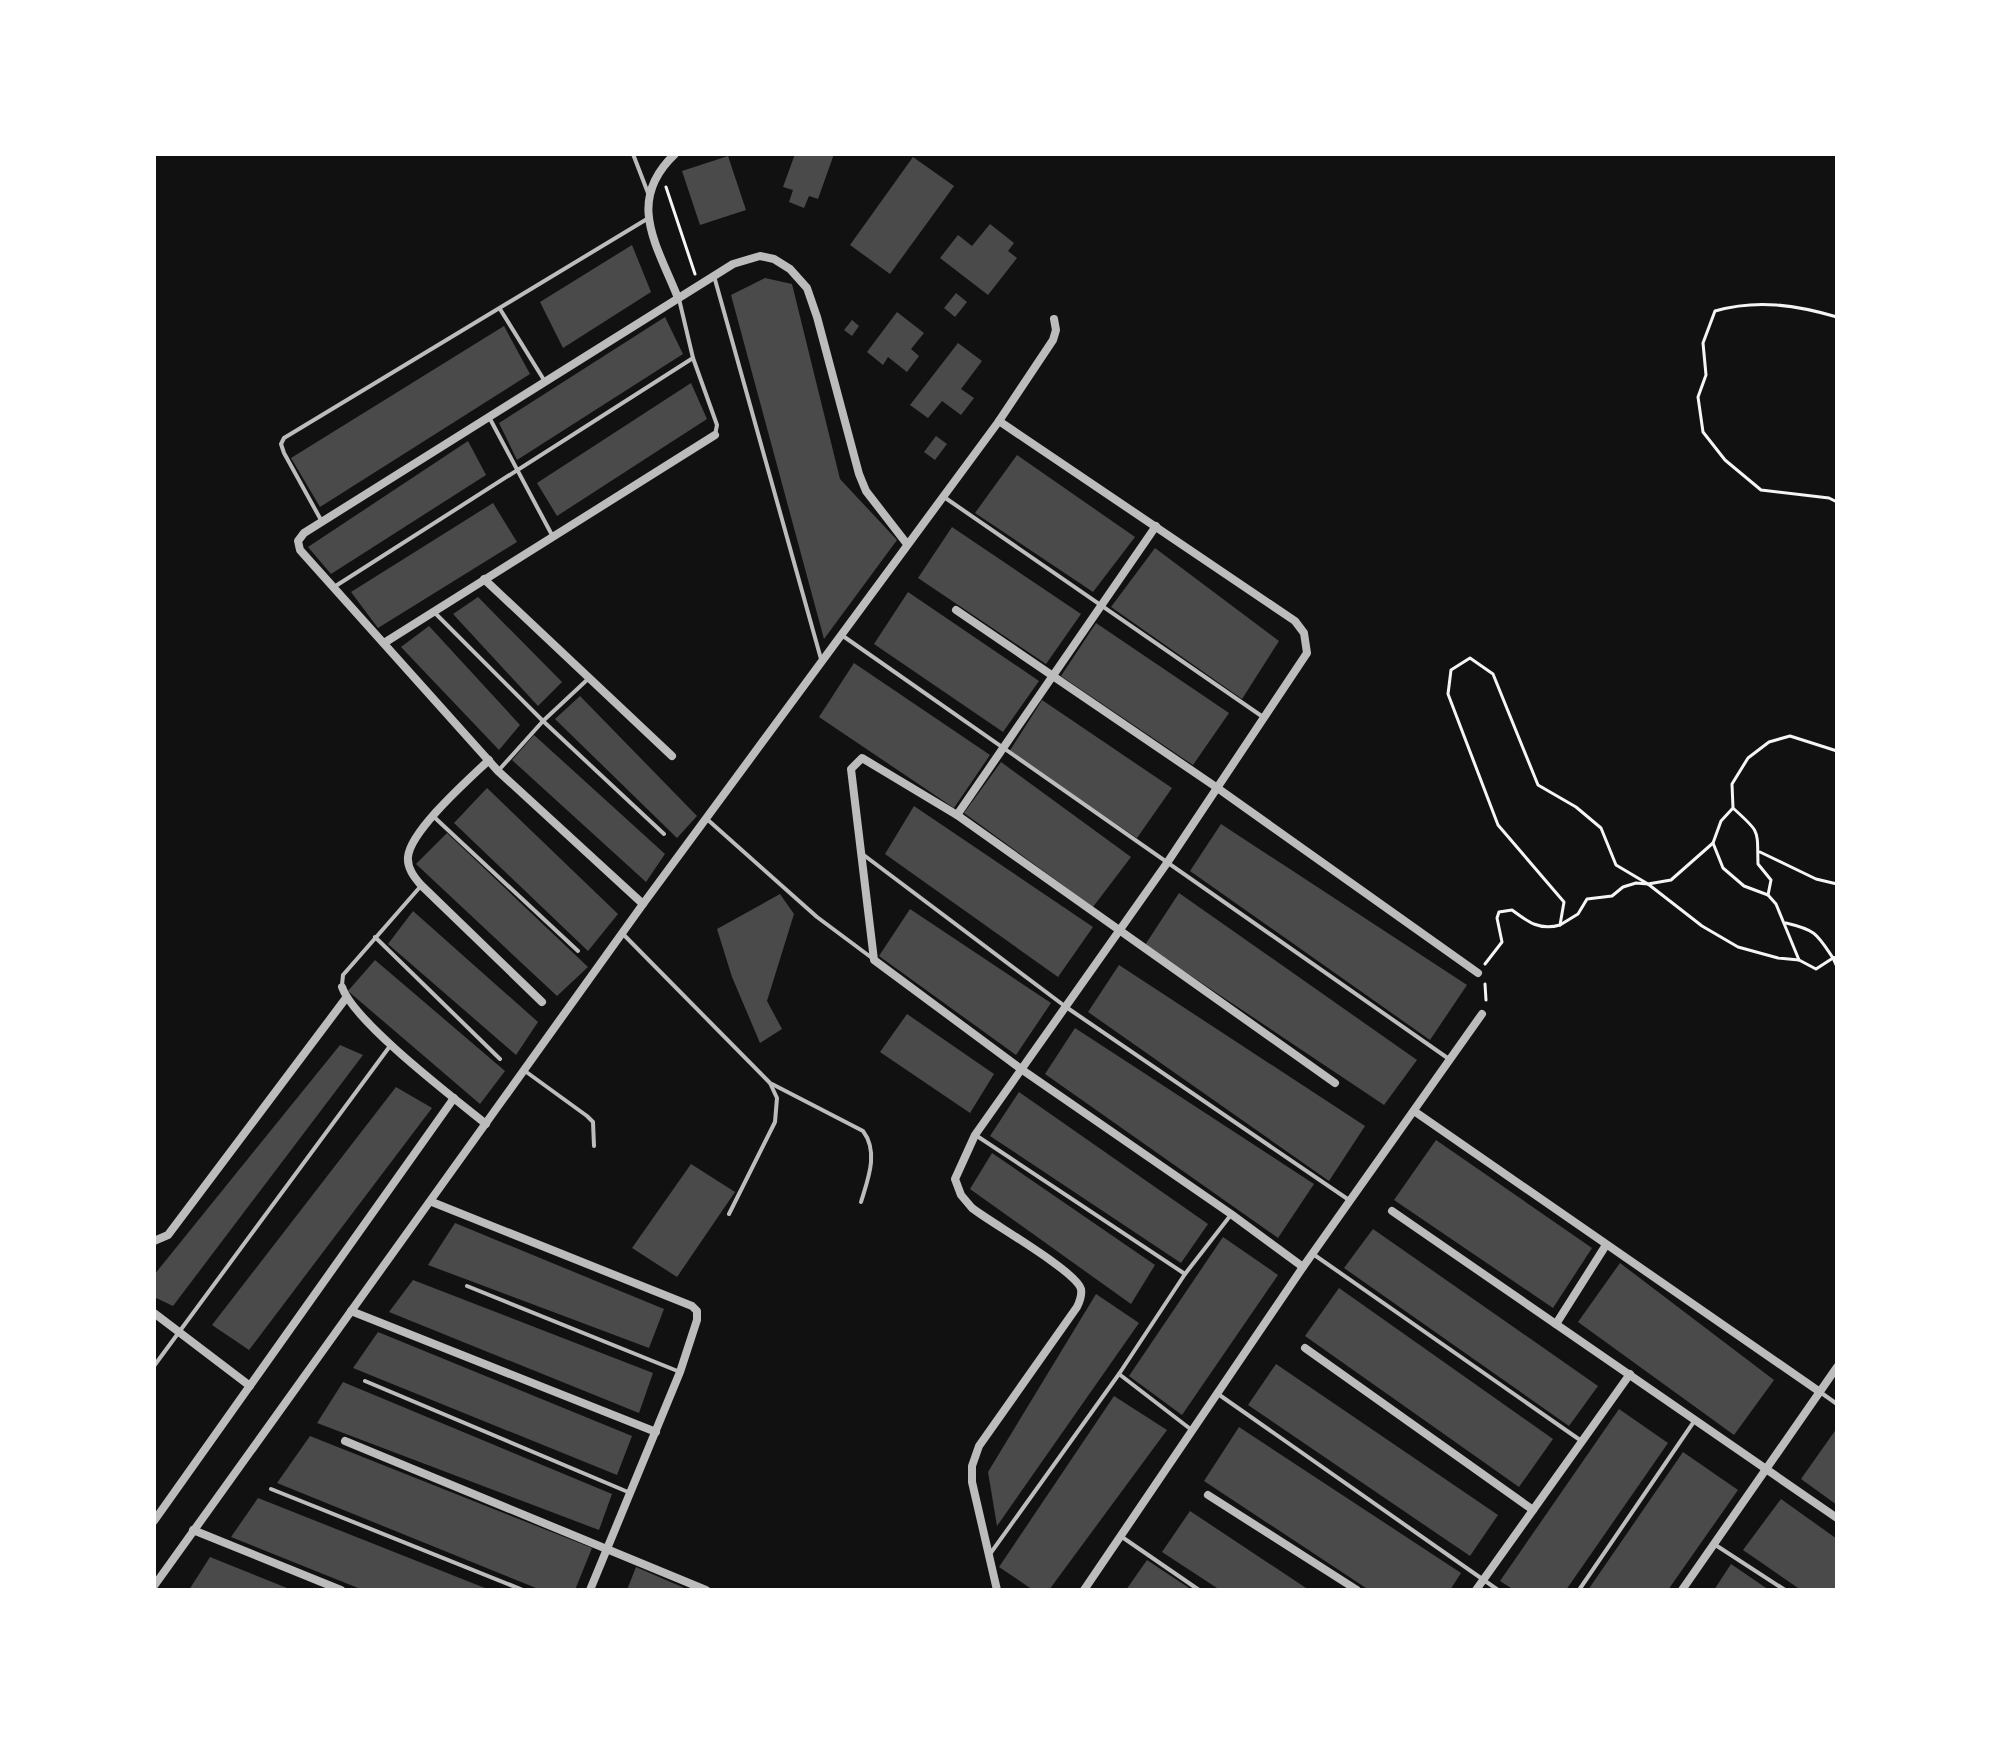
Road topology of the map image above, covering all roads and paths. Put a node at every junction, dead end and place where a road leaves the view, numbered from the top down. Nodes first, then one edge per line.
1 (633, 154) edge
2 (675, 154) edge
3 (660, 168) junction
4 (648, 193) junction
5 (647, 219) junction
6 (714, 276) junction
7 (699, 286) junction
8 (678, 298) junction
9 (500, 309) junction
10 (1837, 317) edge
11 (1054, 319) dead end
12 (693, 358) junction
13 (545, 382) junction
14 (489, 417) junction
15 (999, 421) junction
16 (715, 435) joint
17 (516, 472) junction
18 (944, 496) junction
19 (1837, 502) edge
20 (322, 522) junction
21 (1156, 526) junction
22 (553, 537) junction
23 (907, 544) junction
24 (484, 579) junction
25 (334, 587) junction
26 (1102, 604) junction
27 (956, 610) dead end
28 (434, 611) junction
29 (841, 635) junction
30 (384, 643) junction
31 (821, 661) junction
32 (1053, 675) junction
33 (588, 679) junction
34 (1265, 718) junction
35 (543, 721) junction
36 (1002, 748) junction
37 (1837, 751) edge
38 (672, 756) dead end
39 (489, 760) junction
40 (498, 771) junction
41 (1216, 787) junction
42 (1733, 808) junction
43 (957, 815) junction
44 (433, 816) junction
45 (706, 818) junction
46 (664, 834) dead end
47 (1713, 843) junction
48 (859, 851) junction
49 (1758, 851) junction
50 (1167, 863) junction
51 (1648, 884) junction
52 (1837, 884) edge
53 (421, 885) junction
54 (1768, 895) junction
55 (643, 904) junction
56 (1786, 923) junction
57 (1560, 925) junction
58 (1120, 931) junction
59 (623, 933) junction
60 (375, 937) junction
61 (578, 951) dead end
62 (1835, 958) edge
63 (874, 960) junction
64 (1799, 960) junction
65 (1837, 967) edge
66 (1478, 973) junction
67 (342, 987) joint
68 (346, 998) junction
69 (542, 1002) dead end
70 (1066, 1007) junction
71 (1482, 1014) joint
72 (392, 1044) junction
73 (500, 1059) dead end
74 (1450, 1060) junction
75 (1021, 1069) junction
76 (525, 1071) junction
77 (770, 1083) junction
78 (1335, 1083) dead end
79 (454, 1098) junction
80 (1414, 1111) junction
81 (486, 1124) junction
82 (975, 1135) junction
83 (594, 1146) dead end
84 (1350, 1201) junction
85 (432, 1202) junction
86 (861, 1202) dead end
87 (1392, 1211) dead end
88 (729, 1214) dead end
89 (1231, 1214) junction
90 (154, 1241) edge
91 (1606, 1245) junction
92 (1313, 1254) junction
93 (1303, 1267) junction
94 (1185, 1274) junction
95 (467, 1286) dead end
96 (351, 1311) junction
97 (154, 1313) edge
98 (1556, 1324) junction
99 (179, 1331) junction
100 (1305, 1348) dead end
101 (154, 1366) edge
102 (1837, 1367) edge
103 (680, 1372) junction
104 (1119, 1374) junction
105 (1630, 1374) junction
106 (365, 1381) dead end
107 (250, 1386) junction
108 (1820, 1392) junction
109 (1218, 1394) junction
110 (1837, 1404) edge
111 (1695, 1419) junction
112 (1193, 1431) junction
113 (656, 1432) junction
114 (345, 1441) dead end
115 (1582, 1442) junction
116 (1766, 1469) junction
117 (271, 1489) dead end
118 (629, 1493) junction
119 (1208, 1495) dead end
120 (1533, 1510) junction
121 (1837, 1518) edge
122 (154, 1521) edge
123 (193, 1530) junction
124 (1122, 1537) junction
125 (1714, 1544) junction
126 (607, 1547) junction
127 (990, 1554) junction
128 (1483, 1580) junction
129 (154, 1586) edge
130 (341, 1590) edge
131 (523, 1590) edge
132 (590, 1590) edge
133 (706, 1590) edge
134 (997, 1590) edge
135 (1084, 1590) edge
136 (1199, 1590) edge
137 (1357, 1590) edge
138 (1476, 1590) edge
139 (1498, 1590) edge
140 (1579, 1590) edge
141 (1682, 1590) edge
142 (1785, 1590) edge

1 - 4 lane
2 - 3 street
3 - 4 street
3 - 7 path
4 - 5 street
5 - 8 street
5 - 9 lane
6 - 7 street
6 - 23 street
6 - 31 lane
7 - 8 street
8 - 12 lane
8 - 13 street
9 - 13 lane
9 - 20 lane
10 - 19 path
11 - 15 street
12 - 16 lane
12 - 17 lane
13 - 14 street
14 - 17 lane
14 - 20 street
15 - 18 street
15 - 21 street
16 - 22 street
17 - 22 lane
17 - 25 lane
18 - 23 street
18 - 26 lane
20 - 25 street
21 - 26 street
21 - 34 street
22 - 24 street
23 - 29 street
24 - 28 street
24 - 33 street
25 - 30 street
26 - 32 street
26 - 34 lane
27 - 32 street
28 - 30 street
28 - 35 lane
29 - 31 street
29 - 36 lane
30 - 39 street
31 - 45 street
32 - 36 street
32 - 41 street
33 - 35 lane
33 - 38 street
34 - 41 street
35 - 40 lane
35 - 46 lane
36 - 43 street
36 - 50 lane
37 - 42 path
39 - 40 street
39 - 44 street
40 - 55 street
41 - 50 street
41 - 66 street
42 - 47 path
42 - 49 path
43 - 48 street
43 - 58 street
44 - 53 street
44 - 61 lane
45 - 55 street
45 - 63 lane
47 - 51 path
47 - 54 path
48 - 63 street
48 - 70 lane
49 - 52 path
49 - 54 path
50 - 58 street
50 - 74 lane
51 - 57 path
51 - 57 path
51 - 64 path
53 - 60 lane
53 - 69 street
54 - 56 path
55 - 59 street
56 - 62 path
56 - 64 path
57 - 66 path
58 - 70 street
58 - 78 street
59 - 76 street
59 - 77 lane
60 - 67 lane
60 - 73 lane
62 - 64 path
62 - 65 path
63 - 75 street
66 - 71 path
67 - 68 street
68 - 72 street
68 - 90 street
70 - 75 street
70 - 84 lane
71 - 74 street
72 - 79 street
72 - 99 lane
74 - 80 street
75 - 82 street
75 - 89 street
76 - 81 street
76 - 83 lane
77 - 86 lane
77 - 88 lane
79 - 81 street
79 - 107 street
80 - 84 street
80 - 91 street
81 - 85 street
82 - 94 lane
82 - 127 street
84 - 92 street
85 - 96 street
85 - 103 street
87 - 98 street
89 - 93 street
89 - 94 lane
91 - 98 street
91 - 108 street
92 - 93 street
92 - 115 lane
93 - 109 street
94 - 104 lane
95 - 103 lane
96 - 113 street
96 - 123 street
97 - 99 street
98 - 105 street
99 - 101 lane
99 - 107 street
100 - 120 street
102 - 108 street
103 - 113 street
104 - 112 lane
104 - 127 lane
105 - 111 street
105 - 115 street
106 - 118 lane
107 - 122 street
108 - 110 lane
108 - 116 street
109 - 112 street
109 - 128 lane
111 - 116 street
111 - 140 lane
112 - 124 street
113 - 118 street
114 - 126 street
115 - 120 street
116 - 121 street
116 - 125 street
117 - 131 lane
118 - 126 street
119 - 137 street
120 - 128 street
123 - 129 street
123 - 130 street
124 - 135 street
124 - 136 lane
125 - 141 street
125 - 142 lane
126 - 132 street
126 - 133 street
127 - 134 street
128 - 138 street
128 - 139 lane

